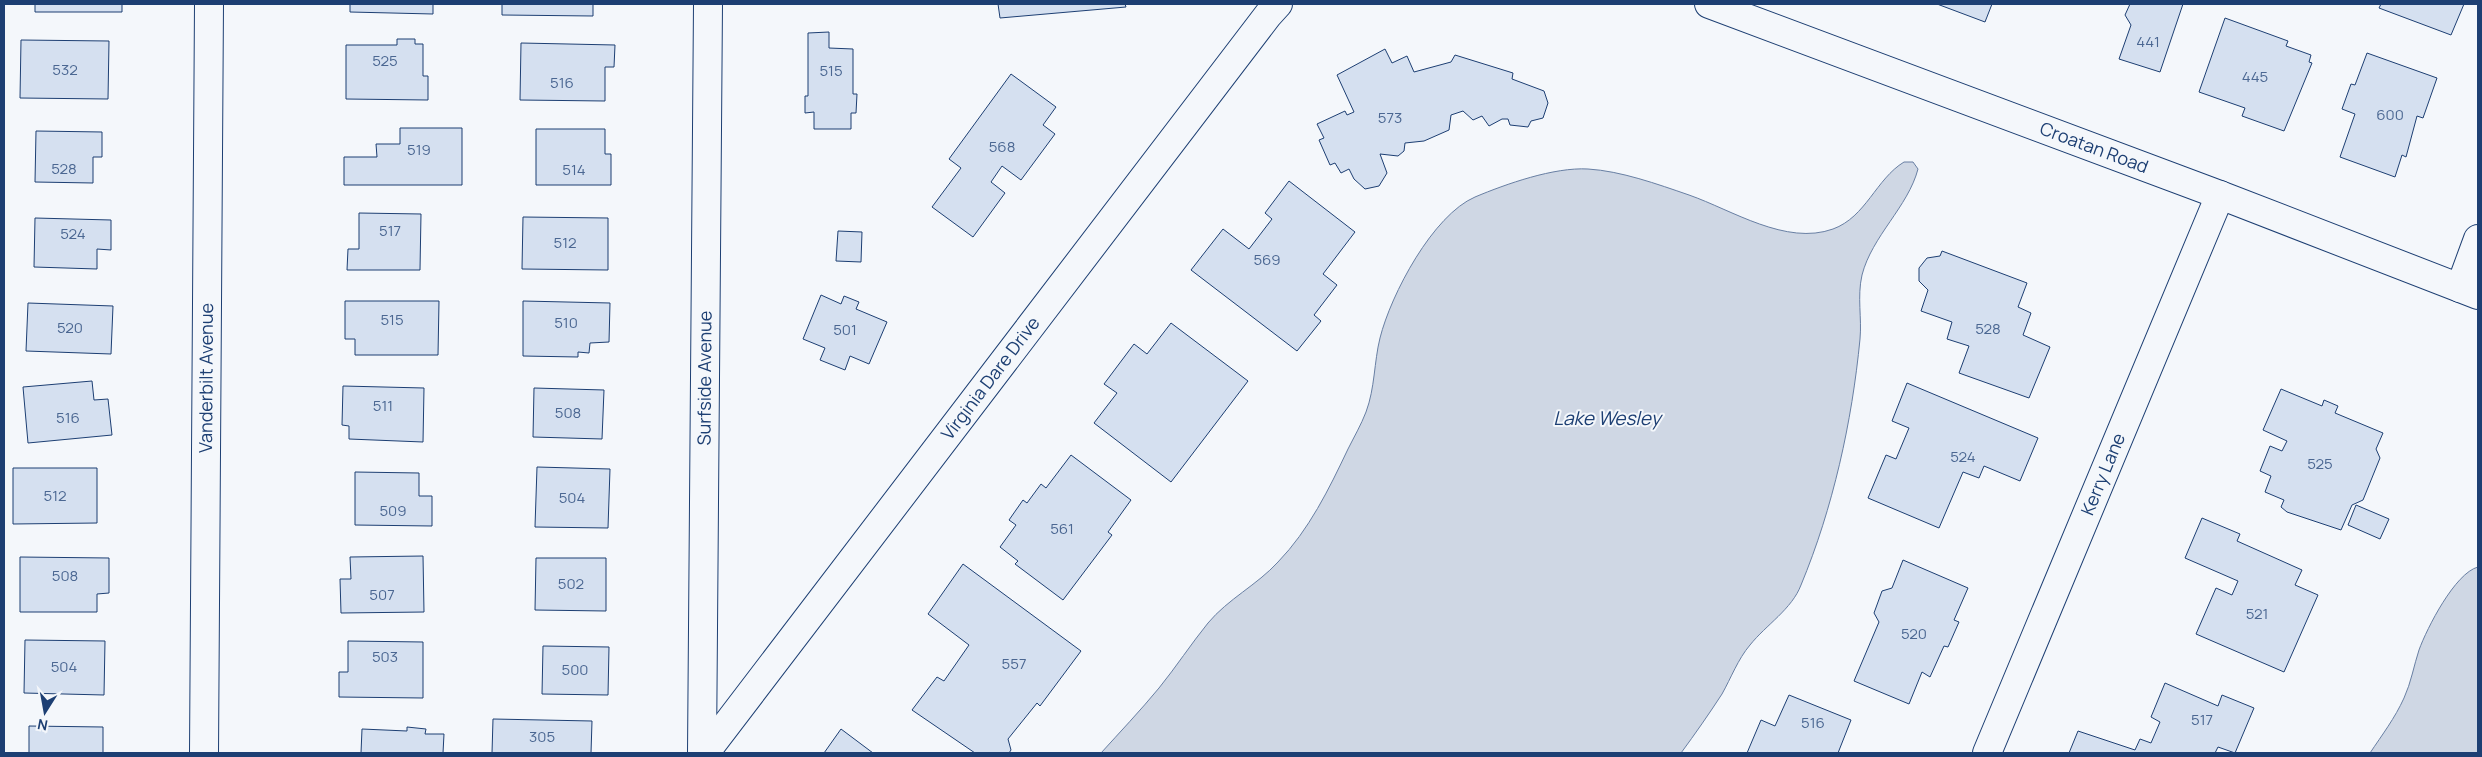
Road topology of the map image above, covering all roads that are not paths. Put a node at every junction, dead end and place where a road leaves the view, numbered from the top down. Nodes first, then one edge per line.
1 (210, 4) edge
2 (708, 4) edge
3 (1278, 4) edge
4 (1709, 4) edge
5 (2220, 195) junction
6 (2478, 239) edge
7 (2469, 292) edge
8 (204, 753) edge
9 (704, 753) edge
10 (1987, 753) edge

1 - 8 street, Vanderbilt Avenue
2 - 9 street, Surfside Avenue
3 - 9 street, Virginia Dare Drive
4 - 5 street, Croatan Road
5 - 7 street, Croatan Road
5 - 10 street, Kerry Lane
6 - 7 street

